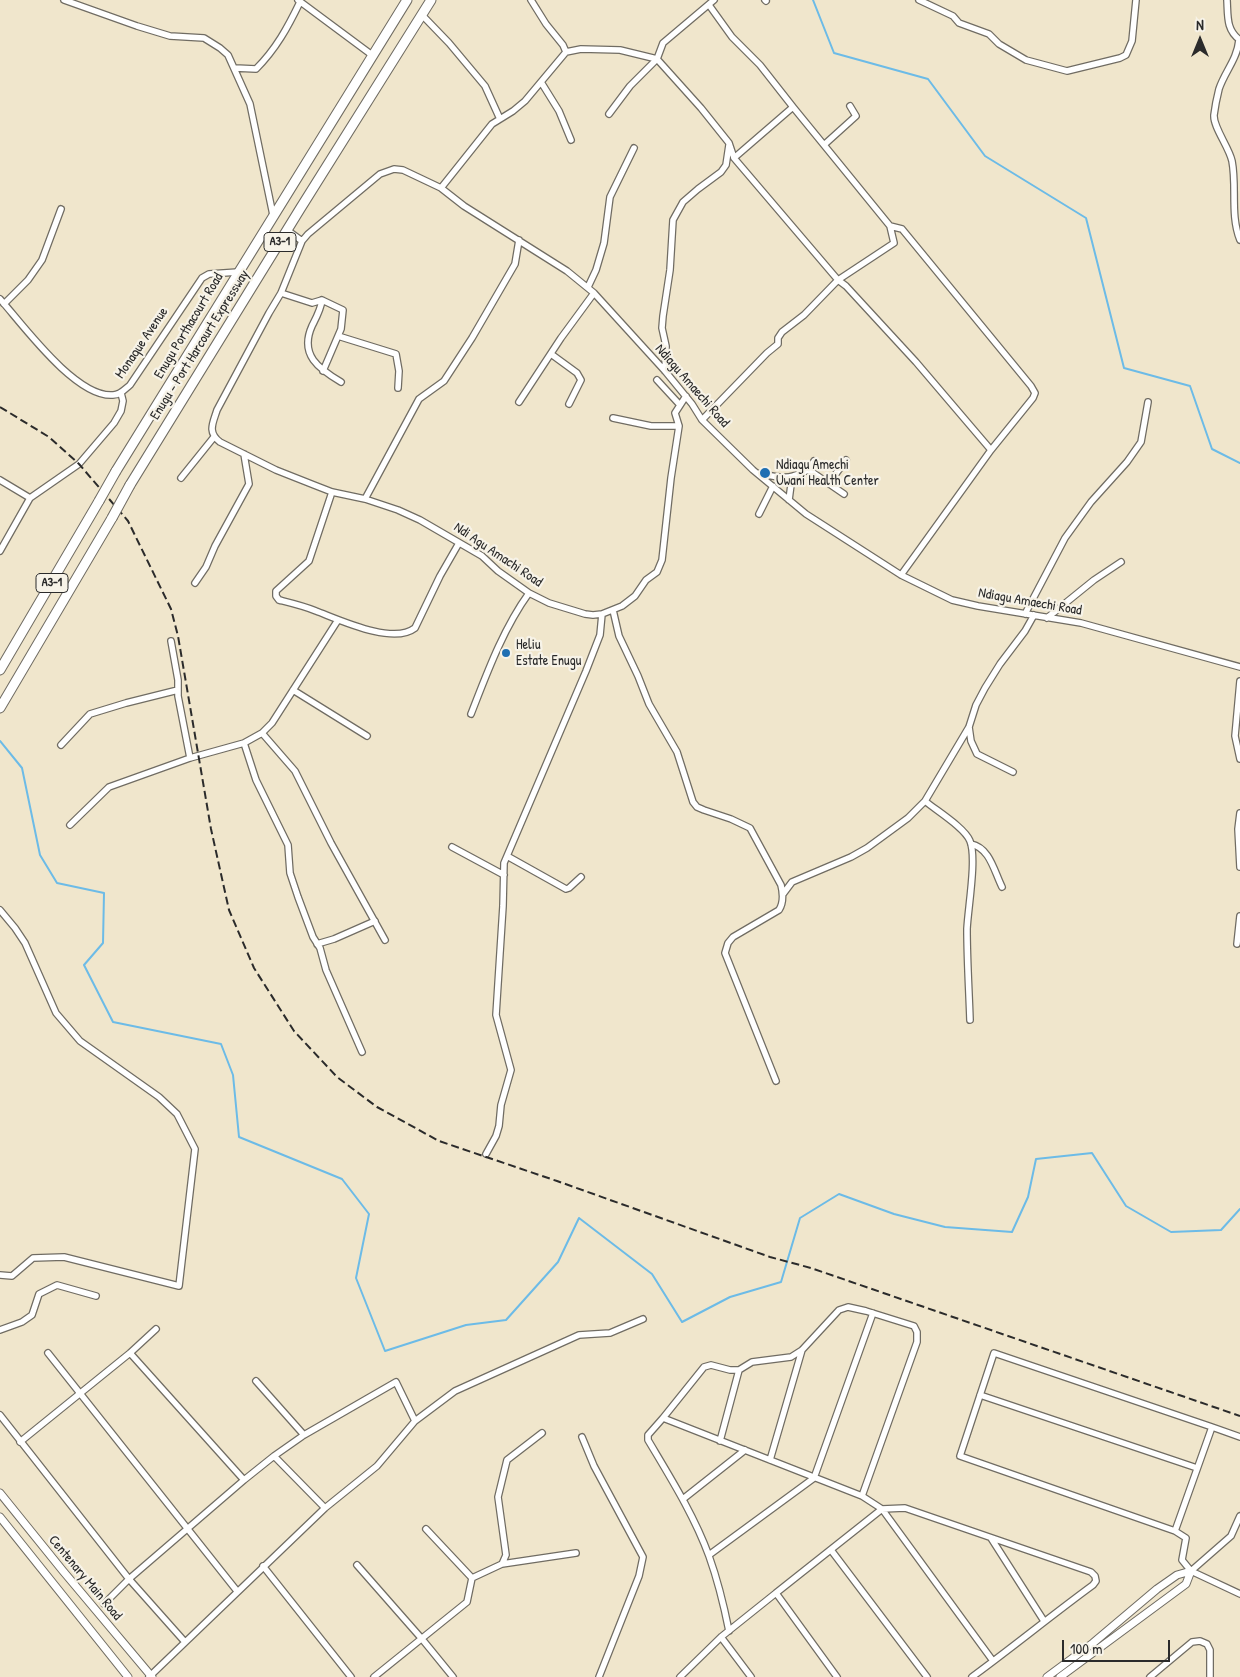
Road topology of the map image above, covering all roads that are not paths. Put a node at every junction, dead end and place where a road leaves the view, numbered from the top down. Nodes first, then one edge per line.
1 (64, 0) edge
2 (407, 0) edge
3 (430, 0) edge
4 (532, 0) edge
5 (714, 0) edge
6 (919, 0) edge
7 (1136, 0) edge
8 (1227, 0) edge
9 (299, 1) edge
10 (709, 5) junction
11 (422, 15) junction
12 (1240, 40) edge
13 (566, 52) junction
14 (372, 55) junction
15 (657, 59) junction
16 (235, 68) junction
17 (542, 82) junction
18 (850, 106) dead end
19 (793, 107) junction
20 (609, 114) dead end
21 (500, 119) junction
22 (571, 140) dead end
23 (729, 143) junction
24 (825, 144) junction
25 (634, 148) dead end
26 (734, 158) junction
27 (441, 188) junction
28 (62, 209) dead end
29 (273, 215) junction
30 (890, 226) junction
31 (287, 230) junction
32 (520, 240) junction
33 (1240, 240) edge
34 (302, 241) junction
35 (238, 272) junction
36 (838, 280) junction
37 (588, 287) junction
38 (594, 292) junction
39 (281, 293) junction
40 (322, 300) junction
41 (2, 301) edge
42 (338, 336) junction
43 (551, 354) junction
44 (323, 371) junction
45 (665, 371) junction
46 (657, 380) dead end
47 (342, 382) dead end
48 (398, 388) dead end
49 (121, 393) junction
50 (686, 396) junction
51 (519, 402) dead end
52 (1148, 402) dead end
53 (569, 404) dead end
54 (680, 404) junction
55 (613, 418) dead end
56 (702, 420) junction
57 (679, 426) junction
58 (214, 438) junction
59 (991, 450) junction
60 (244, 454) junction
61 (846, 460) dead end
62 (814, 461) dead end
63 (753, 470) junction
64 (810, 470) junction
65 (792, 477) junction
66 (182, 478) dead end
67 (0, 480) edge
68 (829, 483) junction
69 (773, 486) junction
70 (332, 492) junction
71 (844, 494) dead end
72 (30, 498) junction
73 (365, 499) junction
74 (789, 500) junction
75 (758, 514) dead end
76 (459, 543) junction
77 (0, 551) edge
78 (1121, 562) dead end
79 (901, 575) junction
80 (195, 583) dead end
81 (529, 593) junction
82 (614, 610) junction
83 (602, 614) junction
84 (1025, 614) junction
85 (1034, 616) junction
86 (1047, 618) junction
87 (338, 620) junction
88 (172, 641) dead end
89 (2, 667) edge
90 (1240, 667) edge
91 (1240, 681) edge
92 (178, 690) junction
93 (292, 690) junction
94 (0, 708) edge
95 (470, 714) dead end
96 (969, 727) junction
97 (262, 733) junction
98 (367, 736) dead end
99 (244, 743) junction
100 (61, 745) dead end
101 (190, 758) junction
102 (1240, 759) edge
103 (1013, 772) dead end
104 (925, 802) junction
105 (1240, 813) edge
106 (70, 824) dead end
107 (971, 844) junction
108 (452, 847) dead end
109 (507, 856) junction
110 (1240, 867) edge
111 (504, 875) junction
112 (581, 877) dead end
113 (779, 879) junction
114 (792, 882) junction
115 (1002, 887) dead end
116 (783, 894) junction
117 (0, 910) edge
118 (1240, 916) edge
119 (374, 921) junction
120 (385, 940) dead end
121 (317, 944) junction
122 (1237, 944) dead end
123 (970, 1020) dead end
124 (362, 1052) dead end
125 (776, 1081) dead end
126 (486, 1154) dead end
127 (0, 1275) edge
128 (96, 1296) dead end
129 (873, 1313) junction
130 (643, 1319) dead end
131 (156, 1329) dead end
132 (0, 1330) edge
133 (802, 1350) junction
134 (48, 1353) dead end
135 (130, 1353) junction
136 (739, 1370) junction
137 (256, 1381) dead end
138 (81, 1392) junction
139 (980, 1395) junction
140 (0, 1415) edge
141 (662, 1418) junction
142 (415, 1421) junction
143 (1212, 1427) junction
144 (542, 1434) dead end
145 (304, 1435) junction
146 (582, 1437) dead end
147 (1240, 1437) edge
148 (720, 1441) junction
149 (20, 1442) junction
150 (745, 1450) junction
151 (274, 1456) junction
152 (770, 1460) junction
153 (1197, 1468) junction
154 (814, 1478) junction
155 (244, 1480) junction
156 (0, 1493) edge
157 (862, 1496) junction
158 (683, 1499) junction
159 (325, 1508) junction
160 (882, 1509) junction
161 (1240, 1516) edge
162 (0, 1517) edge
163 (426, 1529) dead end
164 (188, 1530) junction
165 (1175, 1531) junction
166 (991, 1538) junction
167 (831, 1550) junction
168 (576, 1553) dead end
169 (709, 1555) junction
170 (502, 1564) junction
171 (357, 1565) dead end
172 (263, 1566) junction
173 (1191, 1571) junction
174 (472, 1578) junction
175 (129, 1579) junction
176 (237, 1591) junction
177 (776, 1593) junction
178 (1240, 1594) edge
179 (104, 1604) dead end
180 (1044, 1621) junction
181 (729, 1631) junction
182 (722, 1637) junction
183 (422, 1639) junction
184 (184, 1642) junction
185 (993, 1661) junction
186 (1061, 1675) edge
187 (150, 1676) edge
188 (128, 1677) edge
189 (351, 1677) edge
190 (374, 1677) edge
191 (453, 1677) edge
192 (599, 1677) edge
193 (680, 1677) edge
194 (751, 1677) edge
195 (837, 1677) edge
196 (926, 1677) edge
197 (972, 1677) edge
198 (1047, 1677) edge
199 (1150, 1677) edge
200 (1210, 1677) edge

1 - 16 street
2 - 14 highway, Enugu Porthacourt Road / A3-1
3 - 11 highway, Enugu - Port Harcourt Expressway / A3-1
4 - 13 street
5 - 10 street
6 - 7 street
8 - 12 street
9 - 14 street
9 - 16 street
10 - 15 street
10 - 19 street
11 - 21 street
11 - 31 highway, Enugu - Port Harcourt Expressway / A3-1
12 - 33 street
13 - 15 street
13 - 17 street
14 - 29 highway, Enugu Porthacourt Road / A3-1
15 - 20 street
15 - 23 street
16 - 29 street
17 - 21 street
17 - 22 street
18 - 24 street
19 - 24 street
19 - 26 street
21 - 27 street
23 - 26 street
23 - 45 street
24 - 30 street
25 - 37 street
26 - 36 street
27 - 32 street, Ndiagu Amaechi Road
27 - 34 street, Ndiagu Amaechi Road
28 - 41 street
29 - 35 highway, Enugu Porthacourt Road / A3-1
30 - 36 street
30 - 59 street
31 - 34 street
31 - 94 highway, Enugu - Port Harcourt Expressway / A3-1, bridge
32 - 37 street, Ndiagu Amaechi Road
32 - 73 street
34 - 39 street
35 - 49 street, Monaque Avenue
35 - 89 highway, Enugu Porthacourt Road / A3-1, bridge
36 - 56 street
36 - 59 street
37 - 38 street, Ndiagu Amaechi Road
38 - 43 street
38 - 45 street, Ndiagu Amaechi Road
39 - 40 street
39 - 58 street
40 - 42 street
40 - 44 street
41 - 49 street, Monaque Avenue
42 - 44 street
42 - 48 street
43 - 51 street
43 - 53 street
44 - 47 street
45 - 50 street, Ndiagu Amaechi Road
46 - 54 street
49 - 72 street
50 - 54 street
50 - 56 street, Ndiagu Amaechi Road
52 - 84 street
54 - 57 street, Ndi Agu Amachi Road
55 - 57 street
56 - 63 street, Ndiagu Amaechi Road
57 - 82 street, Ndi Agu Amachi Road
58 - 60 street, Ndi Agu Amachi Road
58 - 66 street
59 - 79 street
60 - 70 street, Ndi Agu Amachi Road
60 - 80 street
61 - 68 street
62 - 64 street
63 - 65 street
63 - 69 street, Ndiagu Amaechi Road
64 - 65 street
64 - 68 street
65 - 74 street
67 - 72 street
68 - 71 street
69 - 74 street, Ndiagu Amaechi Road
69 - 75 street
70 - 73 street, Ndi Agu Amachi Road
70 - 87 street
72 - 77 street
73 - 76 street, Ndi Agu Amachi Road
74 - 79 street, Ndiagu Amaechi Road
76 - 81 street, Ndi Agu Amachi Road
76 - 87 street
78 - 86 street
79 - 84 street, Ndiagu Amaechi Road
81 - 83 street, Ndi Agu Amachi Road
81 - 95 street
82 - 83 street, Ndi Agu Amachi Road
82 - 113 street
83 - 109 street
84 - 85 street, Ndiagu Amaechi Road
85 - 86 street, Ndiagu Amaechi Road
85 - 96 street
86 - 90 street, Ndiagu Amaechi Road
87 - 93 street
88 - 92 street
91 - 102 street
92 - 100 street
92 - 101 street
93 - 97 street
93 - 98 street
96 - 103 street
96 - 104 street
97 - 99 street
97 - 119 street
99 - 101 street
99 - 121 street
101 - 106 street
104 - 107 street
104 - 114 street
105 - 110 street
107 - 115 street
107 - 123 street
108 - 111 street
109 - 111 street
109 - 112 street
111 - 126 street
113 - 114 street
113 - 116 street
114 - 116 street
116 - 125 street
117 - 127 street
118 - 122 street
119 - 120 street
119 - 121 street
121 - 124 street
128 - 132 street
129 - 133 street
129 - 154 street
129 - 157 street
130 - 142 street
131 - 135 street
133 - 136 street
133 - 152 street
134 - 138 street
135 - 138 street
135 - 155 street
136 - 141 street
136 - 148 street
137 - 145 street
138 - 149 street
138 - 164 street
139 - 143 street
139 - 153 street
139 - 165 street
140 - 149 street
141 - 148 street
141 - 158 street
142 - 145 street
142 - 159 street
143 - 147 street
143 - 153 street
144 - 170 street
145 - 151 street
146 - 192 street
148 - 150 street
149 - 175 street
150 - 152 street
150 - 158 street
151 - 155 street
151 - 159 street
152 - 154 street
153 - 165 street
154 - 157 street
154 - 169 street
155 - 164 street
156 - 187 street, Centenary Main Road
157 - 160 street
158 - 169 street
159 - 172 street
160 - 166 street
160 - 167 street
160 - 185 street
161 - 173 street
162 - 188 street, Centenary Main Road
163 - 174 street
164 - 175 street
164 - 176 street
165 - 173 street
166 - 180 street
166 - 180 street
167 - 177 street
167 - 196 street
168 - 170 street
169 - 181 street
170 - 174 street
171 - 183 street
172 - 176 street
172 - 189 street
173 - 178 street
173 - 186 street
173 - 186 street
174 - 183 street
175 - 179 street
175 - 184 street
176 - 184 street
177 - 181 street
177 - 195 street
180 - 185 street
181 - 182 street
182 - 193 street
182 - 194 street
183 - 190 street
183 - 191 street
184 - 187 street
185 - 197 street
186 - 198 street
199 - 200 street

